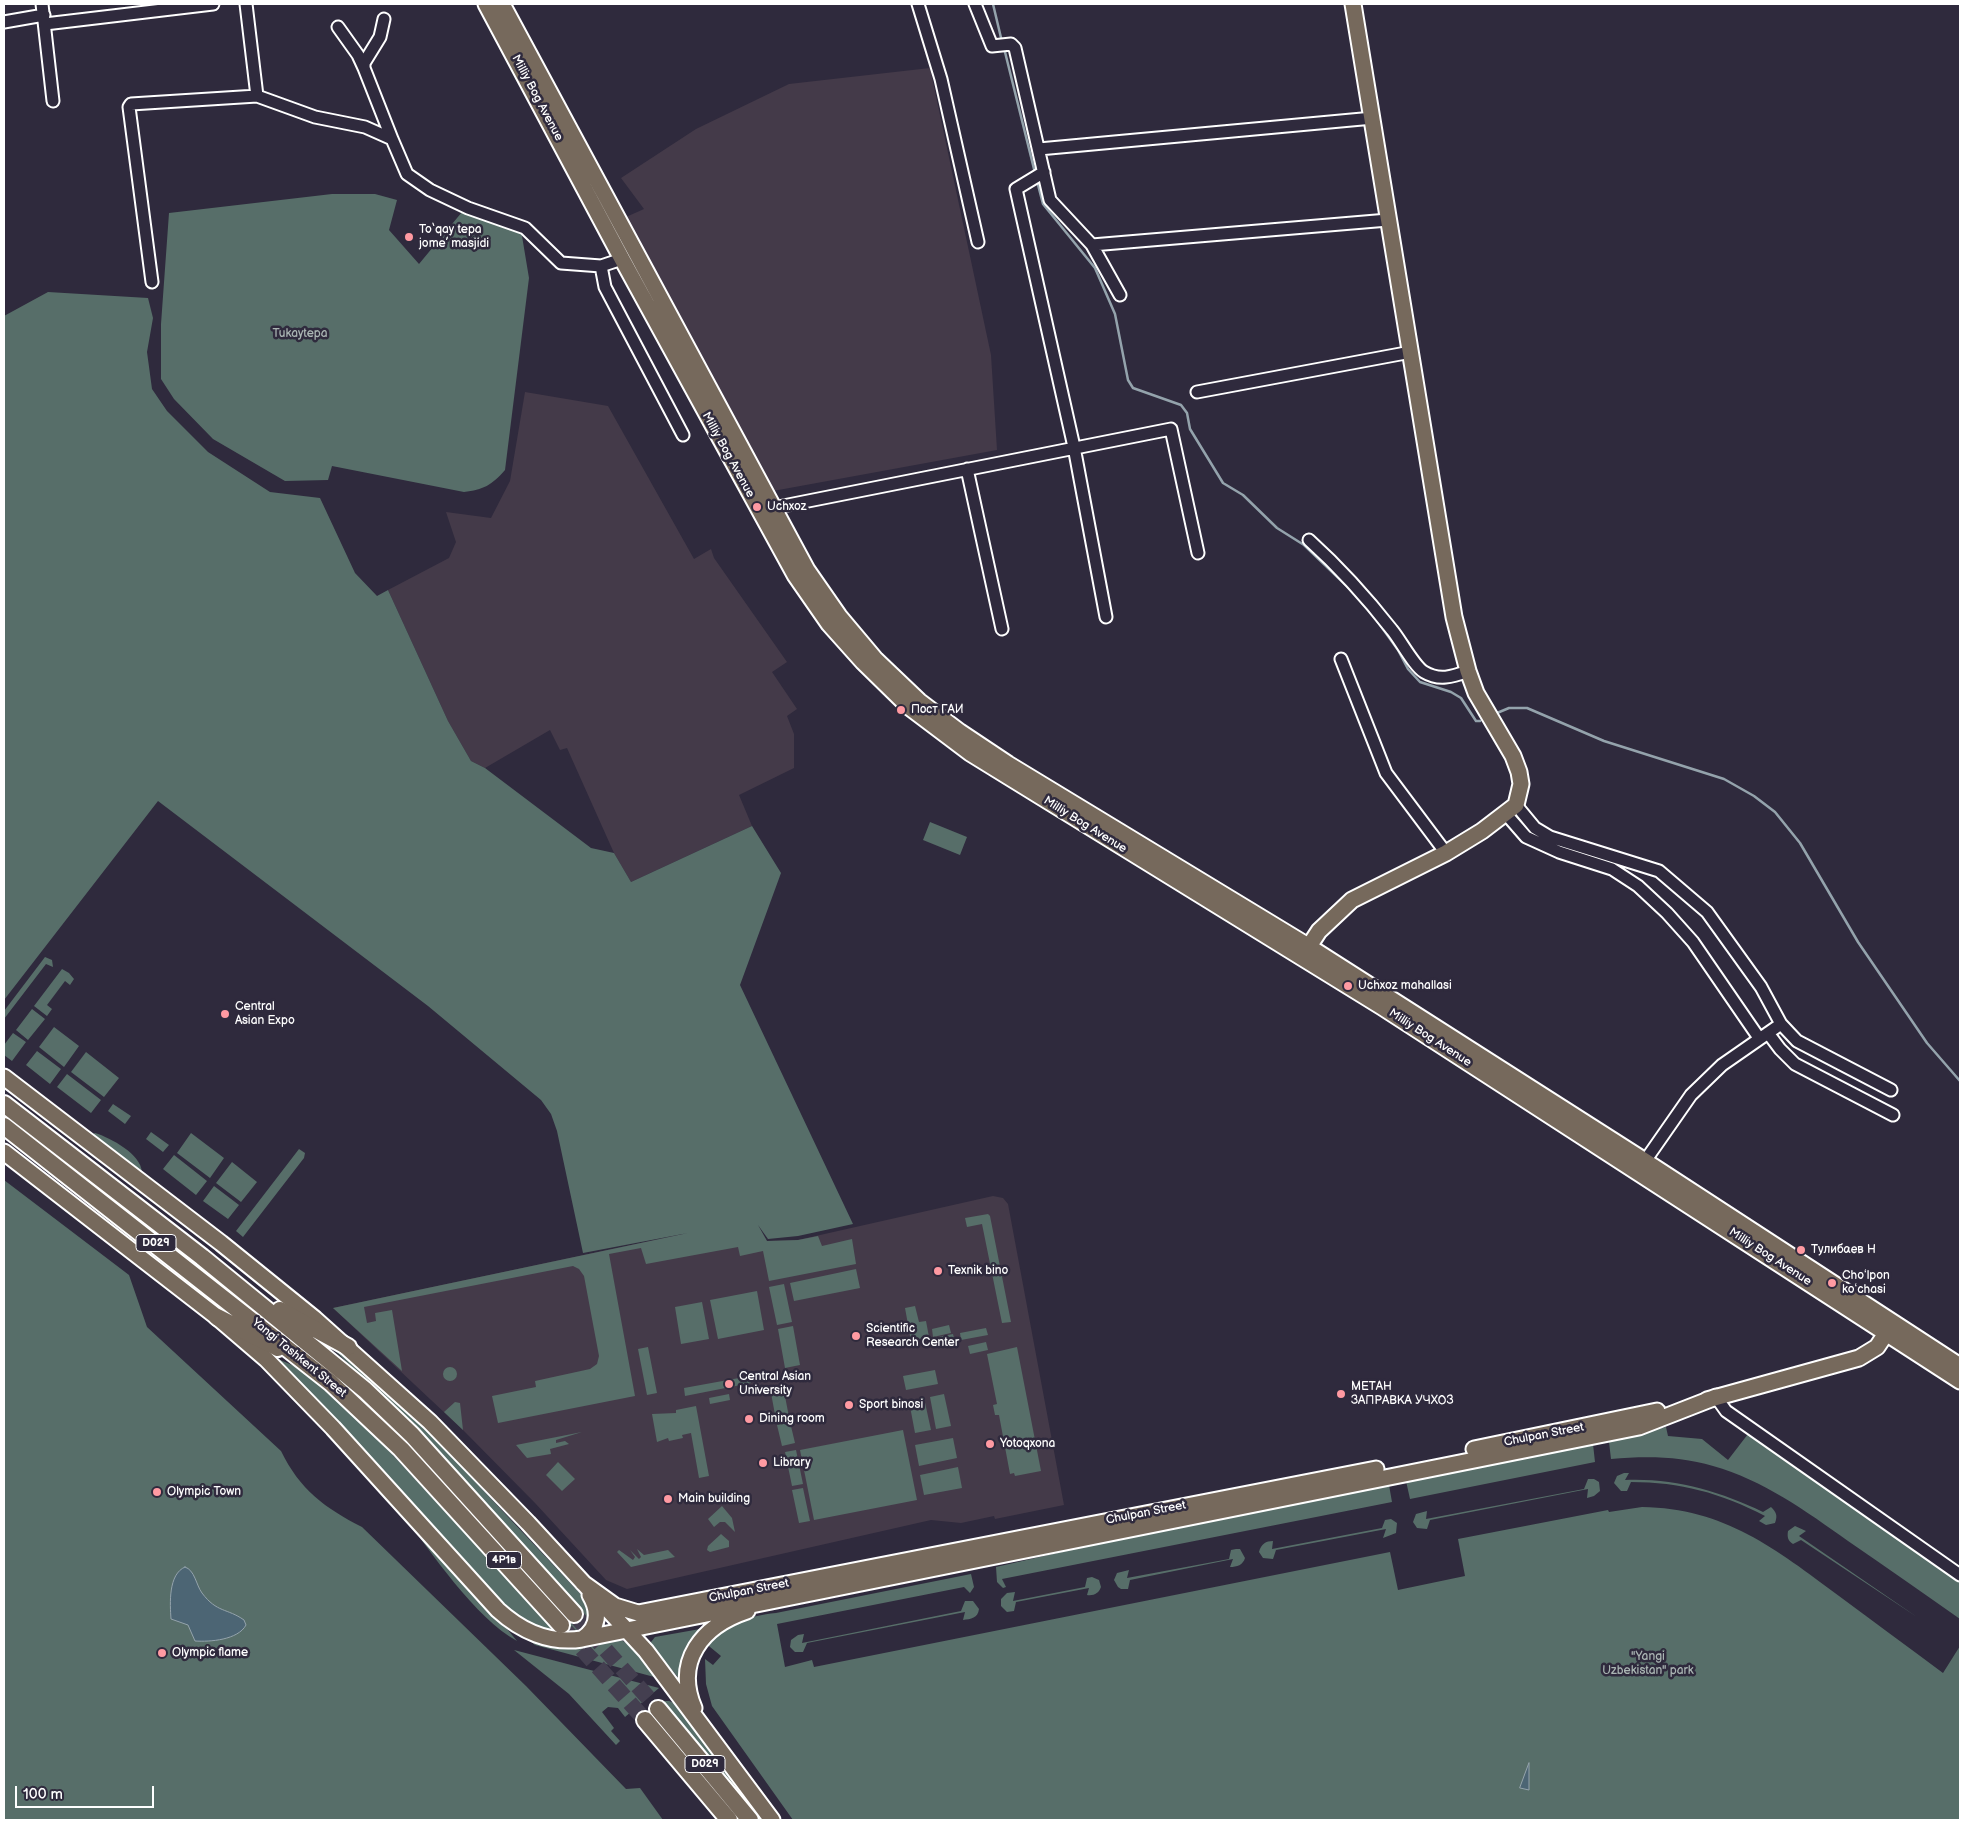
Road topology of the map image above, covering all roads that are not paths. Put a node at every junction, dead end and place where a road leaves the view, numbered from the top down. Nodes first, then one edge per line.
1 (213, 4) edge
2 (246, 4) edge
3 (918, 4) edge
4 (975, 4) edge
5 (1353, 4) edge
6 (496, 7) edge
7 (44, 14) edge
8 (384, 19) dead end
9 (4, 22) edge
10 (338, 27) dead end
11 (364, 68) junction
12 (257, 96) junction
13 (53, 101) dead end
14 (1373, 118) junction
15 (392, 139) junction
16 (1039, 149) junction
17 (1039, 175) junction
18 (1388, 220) junction
19 (978, 242) dead end
20 (1092, 245) junction
21 (622, 259) junction
22 (600, 266) junction
23 (152, 282) dead end
24 (1120, 295) dead end
25 (1410, 352) junction
26 (704, 378) junction
27 (690, 386) junction
28 (1197, 392) dead end
29 (683, 435) dead end
30 (1074, 447) junction
31 (967, 469) junction
32 (773, 508) junction
33 (1310, 540) dead end
34 (1198, 553) dead end
35 (1106, 617) dead end
36 (1002, 629) dead end
37 (1342, 659) dead end
38 (1468, 672) junction
39 (1511, 809) junction
40 (1446, 853) junction
41 (1305, 952) junction
42 (1781, 1024) junction
43 (1764, 1035) junction
44 (4, 1077) edge
45 (1891, 1090) dead end
46 (1537, 1100) junction
47 (4, 1104) edge
48 (1893, 1115) dead end
49 (4, 1126) edge
50 (4, 1152) edge
51 (1645, 1161) junction
52 (241, 1288) junction
53 (217, 1317) junction
54 (1890, 1328) junction
55 (348, 1348) junction
56 (311, 1355) junction
57 (1960, 1366) edge
58 (1960, 1381) edge
59 (1716, 1397) junction
60 (445, 1496) joint
61 (1960, 1576) edge
62 (583, 1583) junction
63 (834, 1587) junction
64 (574, 1614) tunnel mouth
65 (562, 1625) tunnel mouth
66 (627, 1629) junction
67 (582, 1639) junction
68 (658, 1708) tunnel mouth
69 (645, 1720) tunnel mouth
70 (710, 1735) junction
71 (728, 1820) edge
72 (750, 1820) edge
73 (772, 1820) edge

1 - 7 street
2 - 12 street
3 - 19 street
4 - 16 street
5 - 14 main road
6 - 21 main road, Milliy Bog Avenue
6 - 26 main road, Milliy Bog Avenue
7 - 9 street
7 - 13 street
8 - 11 street
10 - 11 street
11 - 15 street
12 - 15 street
12 - 23 street
14 - 16 street
14 - 18 main road
15 - 22 street
16 - 17 street
17 - 20 street
17 - 30 street
18 - 20 street
18 - 25 main road
20 - 24 street
21 - 22 street
21 - 27 main road, Milliy Bog Avenue
22 - 29 street
25 - 28 street
25 - 38 main road
26 - 27 main road
26 - 32 main road, Milliy Bog Avenue
27 - 41 main road, Milliy Bog Avenue
30 - 31 street
30 - 34 street
30 - 35 street
31 - 32 street
31 - 36 street
32 - 41 main road, Milliy Bog Avenue
33 - 38 street
37 - 40 street
38 - 39 main road
39 - 40 main road
39 - 42 street
39 - 43 street
40 - 41 main road
41 - 46 main road, Milliy Bog Avenue
42 - 43 street
42 - 45 street
43 - 48 street
43 - 51 street
44 - 55 main road
46 - 51 main road, Milliy Bog Avenue
46 - 54 main road, Milliy Bog Avenue
47 - 52 highway, D029
49 - 56 highway, Yangi Tashkent Street / D029
50 - 53 main road, Chulpan Street
51 - 54 main road, Milliy Bog Avenue
52 - 55 highway
52 - 56 highway
53 - 56 highway
53 - 67 main road, Chulpan Street
54 - 57 main road, Milliy Bog Avenue
54 - 58 main road, Milliy Bog Avenue
54 - 59 main road, Chulpan Street
55 - 62 main road
56 - 60 highway, Yangi Tashkent Street / D029
56 - 64 highway, Yangi Tashkent Street / D029
59 - 61 street
59 - 62 main road, Chulpan Street
59 - 63 main road, Chulpan Street
60 - 65 highway, Yangi Tashkent Street / 4Р1в
62 - 66 main road
62 - 67 main road
63 - 66 main road, Chulpan Street
63 - 70 main road
66 - 67 main road, Chulpan Street
66 - 70 main road
68 - 72 highway, D029
69 - 71 highway, D029
70 - 73 main road

